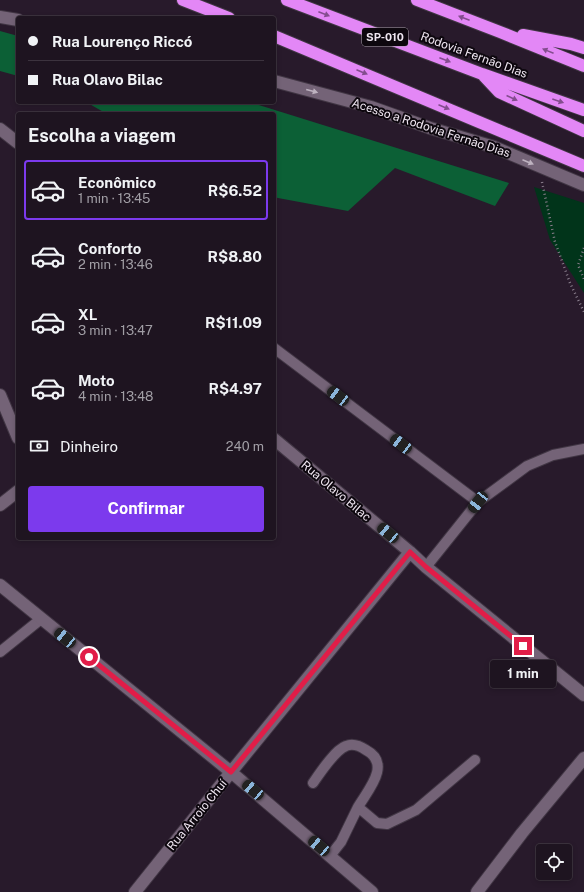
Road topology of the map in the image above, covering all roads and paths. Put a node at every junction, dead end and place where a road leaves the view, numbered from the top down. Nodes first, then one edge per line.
1 (183, 0) edge
2 (288, 0) edge
3 (417, 0) edge
4 (224, 16) edge
5 (0, 17) edge
6 (16, 20) edge
7 (500, 32) junction
8 (276, 37) edge
9 (584, 48) edge
10 (584, 66) edge
11 (482, 74) junction
12 (276, 82) edge
13 (584, 110) edge
14 (0, 130) edge
15 (584, 131) edge
16 (16, 142) edge
17 (538, 166) junction
18 (584, 166) edge
19 (584, 185) edge
20 (584, 248) edge
21 (584, 280) edge
22 (584, 312) edge
23 (276, 350) edge
24 (0, 395) edge
25 (16, 433) edge
26 (276, 441) edge
27 (584, 449) edge
28 (16, 493) edge
29 (478, 502) junction
30 (0, 505) edge
31 (410, 552) junction
32 (426, 567) junction
33 (0, 585) edge
34 (41, 618) junction
35 (0, 652) edge
36 (584, 695) edge
37 (584, 758) edge
38 (475, 760) dead end
39 (231, 772) junction
40 (312, 782) dead end
41 (358, 807) junction
42 (330, 856) junction
43 (481, 890) edge
44 (135, 892) edge
45 (372, 892) edge

1 - 4 highway
2 -> 11 highway, Rodovia Fernão Dias / SP-010
7 -> 3 highway
5 - 6 street
7 - 9 highway
10 -> 7 highway
8 -> 18 highway
11 -> 13 highway, Rodovia Fernão Dias / SP-010
11 -> 15 highway
12 -> 17 street, Acesso a Rodovia Fernão Dias
14 - 16 street
17 - 19 street, Acesso a Rodovia Fernão Dias
17 - 22 path
20 - 21 path
23 - 29 lane
24 - 25 street
26 - 31 street, Rua Olavo Bilac
27 - 29 lane
28 - 30 street
29 - 32 lane
31 - 32 street, Rua Olavo Bilac
31 - 39 street, Rua Arroio Chuí
32 - 36 street, Rua Olavo Bilac
33 - 34 street
34 - 35 lane
34 - 39 street
37 - 43 street
38 - 41 lane
39 - 42 street
39 - 44 street, Rua Arroio Chuí
40 - 41 lane
41 - 42 lane
42 - 45 street

